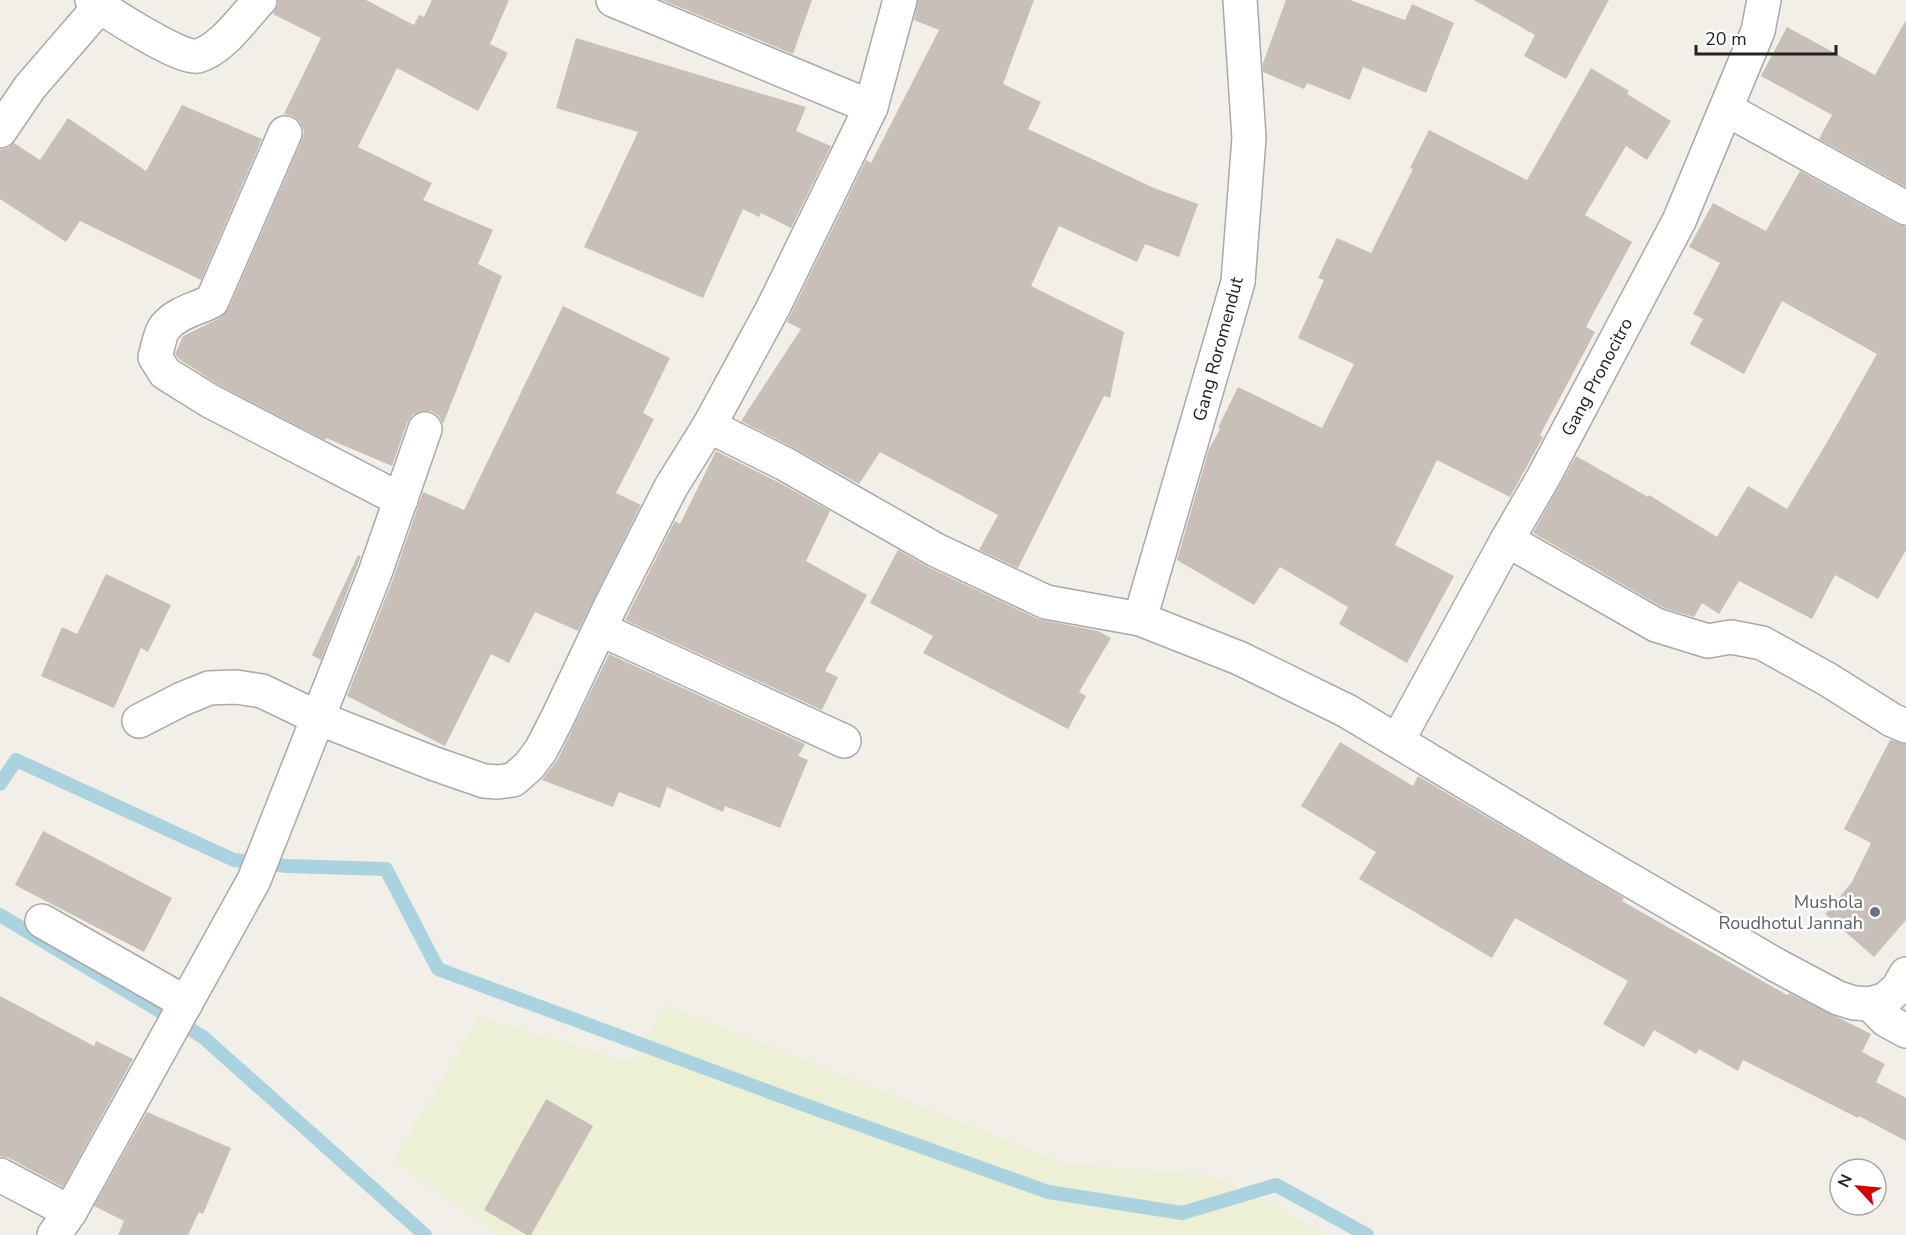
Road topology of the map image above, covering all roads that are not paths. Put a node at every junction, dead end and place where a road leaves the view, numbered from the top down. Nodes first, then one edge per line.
1 (260, 0) edge
2 (613, 0) edge
3 (900, 0) edge
4 (1240, 0) edge
5 (1764, 0) edge
6 (96, 3) edge
7 (871, 107) junction
8 (1726, 110) junction
9 (0, 131) edge
10 (285, 134) dead end
11 (1906, 208) edge
12 (709, 426) junction
13 (425, 429) dead end
14 (401, 500) junction
15 (1507, 540) junction
16 (1140, 620) junction
17 (600, 629) junction
18 (318, 718) junction
19 (139, 722) dead end
20 (1906, 726) edge
21 (1398, 740) junction
22 (844, 741) dead end
23 (42, 921) dead end
24 (1906, 974) edge
25 (1870, 1004) junction
26 (184, 1006) junction
27 (1906, 1031) edge
28 (0, 1175) edge
29 (62, 1224) edge

1 - 6 street
2 - 7 street
3 - 7 street
4 - 16 street, Gang Roromendut
5 - 8 street, Gang Pronocitro
6 - 9 street
7 - 12 street
8 - 11 street
8 - 15 street, Gang Pronocitro
10 - 14 street
12 - 16 street
12 - 17 street
13 - 14 street
14 - 18 street
15 - 20 street
15 - 21 street, Gang Pronocitro
16 - 21 street
17 - 18 street
17 - 22 street
18 - 19 street
18 - 26 street
21 - 25 street
23 - 26 street
24 - 25 street
25 - 27 street
26 - 29 street
28 - 29 street

